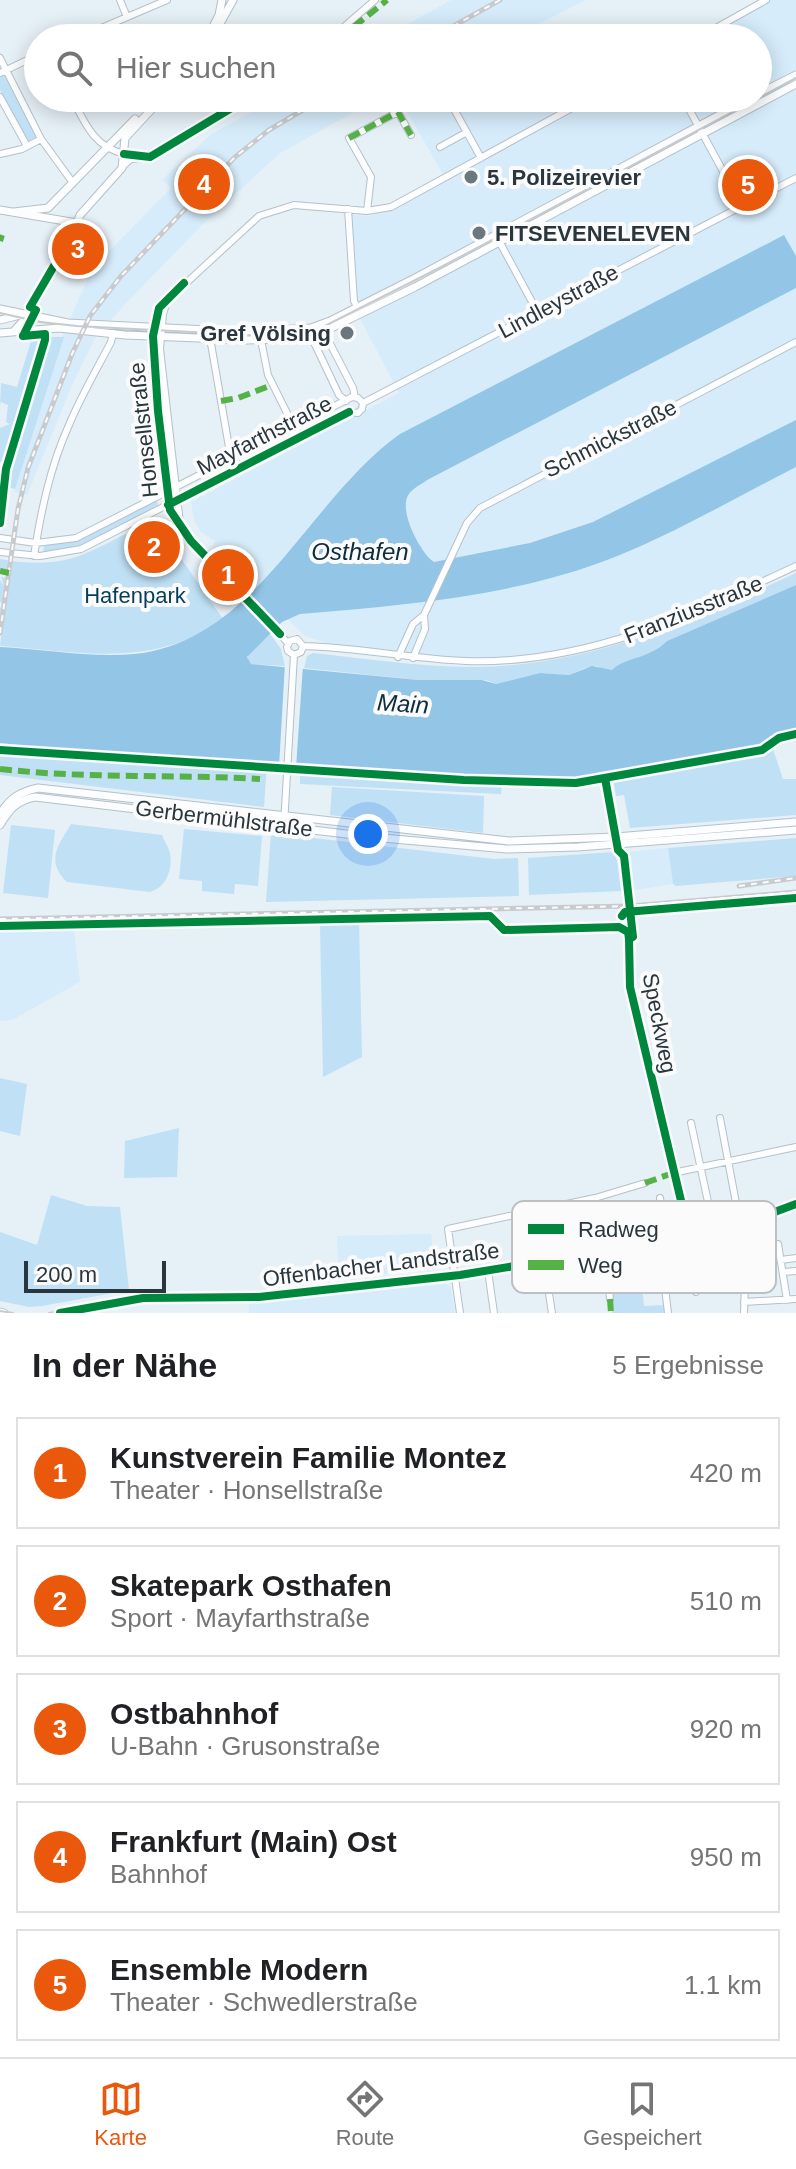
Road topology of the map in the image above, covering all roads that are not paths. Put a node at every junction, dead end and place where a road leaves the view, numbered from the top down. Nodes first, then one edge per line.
1 (120, 0) edge
2 (167, 0) edge
3 (222, 0) edge
4 (233, 0) edge
5 (375, 0) edge
6 (766, 0) edge
7 (127, 17) junction
8 (111, 24) edge
9 (215, 24) edge
10 (218, 24) edge
11 (347, 24) edge
12 (723, 24) edge
13 (0, 58) edge
14 (24, 62) edge
15 (4, 71) edge
16 (796, 75) edge
17 (796, 84) edge
18 (772, 87) edge
19 (772, 95) edge
20 (0, 97) edge
21 (24, 108) edge
22 (26, 112) edge
23 (79, 112) edge
24 (145, 112) edge
25 (147, 112) edge
26 (225, 112) edge
27 (456, 112) edge
28 (565, 112) edge
29 (691, 112) edge
30 (728, 112) edge
31 (736, 112) edge
32 (700, 129) junction
33 (467, 132) junction
34 (411, 135) dead end
35 (41, 139) junction
36 (27, 146) junction
37 (440, 147) dead end
38 (105, 151) junction
39 (0, 154) edge
40 (124, 154) junction
41 (140, 158) junction
42 (481, 158) junction
43 (124, 165) junction
44 (796, 178) edge
45 (73, 183) junction
46 (742, 206) junction
47 (348, 209) junction
48 (0, 210) edge
49 (367, 211) junction
50 (17, 213) junction
51 (77, 223) junction
52 (498, 238) junction
53 (357, 307) junction
54 (0, 309) edge
55 (371, 309) junction
56 (537, 311) junction
57 (27, 315) junction
58 (351, 319) junction
59 (0, 320) edge
60 (313, 330) junction
61 (14, 331) junction
62 (157, 332) junction
63 (324, 332) junction
64 (0, 333) edge
65 (113, 333) junction
66 (210, 338) junction
67 (261, 340) junction
68 (796, 342) edge
69 (355, 397) junction
70 (346, 402) junction
71 (363, 403) junction
72 (349, 412) junction
73 (294, 427) junction
74 (299, 437) junction
75 (234, 458) junction
76 (239, 468) junction
77 (175, 488) junction
78 (167, 492) junction
79 (176, 501) junction
80 (168, 505) junction
81 (180, 525) junction
82 (0, 538) edge
83 (36, 543) junction
84 (0, 552) edge
85 (34, 556) junction
86 (796, 566) edge
87 (424, 615) junction
88 (288, 643) junction
89 (303, 646) junction
90 (399, 654) junction
91 (294, 655) junction
92 (413, 658) junction
93 (0, 814) edge
94 (285, 821) junction
95 (796, 822) edge
96 (0, 825) edge
97 (796, 830) edge
98 (617, 841) junction
99 (76, 924) dead end
100 (0, 926) edge
101 (629, 939) dead end
102 (720, 1118) dead end
103 (691, 1123) dead end
104 (796, 1147) edge
105 (729, 1161) junction
106 (701, 1167) junction
107 (673, 1173) junction
108 (645, 1183) dead end
109 (595, 1198) junction
110 (660, 1198) dead end
111 (581, 1201) edge
112 (596, 1201) edge
113 (660, 1201) edge
114 (680, 1201) edge
115 (708, 1201) edge
116 (736, 1201) edge
117 (796, 1204) edge
118 (776, 1212) edge
119 (512, 1216) edge
120 (778, 1244) dead end
121 (796, 1258) edge
122 (781, 1260) junction
123 (512, 1267) edge
124 (488, 1271) junction
125 (796, 1271) edge
126 (783, 1272) junction
127 (454, 1276) junction
128 (549, 1293) edge
129 (609, 1293) edge
130 (666, 1293) edge
131 (744, 1293) edge
132 (610, 1299) dead end
133 (796, 1299) edge
134 (787, 1300) junction
135 (744, 1302) junction
136 (60, 1313) edge
137 (460, 1313) edge
138 (494, 1313) edge
139 (552, 1313) edge
140 (668, 1313) edge
141 (744, 1313) edge

1 - 7 street
2 - 7 street
3 - 9 main road
4 - 10 main road
5 - 11 street
6 - 12 street
7 - 8 street
13 - 15 street
14 - 15 street
15 - 21 street
16 - 18 main road
17 - 19 main road
20 - 36 street
22 - 35 street
23 - 38 street
24 - 38 main road
25 - 40 main road
26 - 41 street
27 - 33 street
28 - 42 street
29 - 32 street
30 - 32 main road
31 - 32 main road
32 - 46 street
32 - 52 main road
33 - 37 street
33 - 42 street
34 - 49 street
35 - 36 street
35 - 45 street
36 - 39 street
38 - 40 street
38 - 45 main road
40 - 41 street
40 - 43 main road
41 - 43 street
42 - 49 street
43 - 51 main road
44 - 46 street, Lindleystraße
45 - 50 main road
46 - 56 street, Lindleystraße
47 - 49 street
47 - 53 street
47 - 62 street
48 - 50 main road
50 - 51 main road
51 - 57 main road
52 - 53 main road
52 - 55 main road
52 - 56 street
53 - 55 main road
53 - 58 main road
53 - 60 main road
54 - 57 main road
55 - 58 main road
56 - 71 street, Lindleystraße
57 - 59 main road
57 - 61 main road
57 - 62 main road
58 - 63 main road
60 - 62 main road
60 - 63 main road
60 - 67 main road
60 - 70 street
61 - 64 main road
61 - 65 main road
62 - 65 main road
62 - 66 main road
62 - 77 street, Honsellstraße
62 - 78 street, Honsellstraße
63 - 69 street
65 - 83 street
66 - 67 main road
66 - 75 street
67 - 73 street
68 - 87 street, Schmickstraße
69 - 70 street
69 - 71 street
70 - 72 street
70 - 73 street, Mayfarthstraße
71 - 72 street
72 - 74 street, Mayfarthstraße
73 - 74 street
73 - 75 street, Mayfarthstraße
74 - 76 street, Mayfarthstraße
75 - 76 street
75 - 77 street, Mayfarthstraße
76 - 79 street, Mayfarthstraße
77 - 78 street, Mayfarthstraße
77 - 79 street, Honsellstraße
78 - 80 street, Honsellstraße
78 - 83 street, Mayfarthstraße
79 - 80 street, Mayfarthstraße
79 - 81 street, Honsellstraße
80 - 81 street, Honsellstraße
80 - 85 street, Mayfarthstraße
81 - 88 street, Honsellstraße
82 - 83 street, Mayfarthstraße
83 - 85 street
84 - 85 street, Mayfarthstraße
86 - 92 street, Franziusstraße
87 - 90 street
87 - 92 street
88 - 89 street, Franziusstraße
88 - 91 street
89 - 90 street, Franziusstraße
89 - 91 street
90 - 92 street, Franziusstraße
91 - 94 street
93 - 94 main road, Gerbermühlstraße
94 - 96 main road, Gerbermühlstraße
94 - 98 main road, Gerbermühlstraße
95 - 98 main road, Gerbermühlstraße
97 - 98 main road, Gerbermühlstraße
99 - 100 street
101 - 107 street, Speckweg
102 - 105 street
103 - 106 street
104 - 105 street
105 - 106 street
105 - 116 street
106 - 107 street
106 - 115 street
107 - 114 street, Speckweg
108 - 109 street
109 - 111 street
109 - 112 street
110 - 113 street
117 - 118 main road, Offenbacher Landstraße
119 - 127 street
120 - 122 street
121 - 122 street
122 - 126 street
123 - 124 main road, Offenbacher Landstraße
124 - 127 main road, Offenbacher Landstraße
124 - 138 street
125 - 126 street
126 - 134 street
127 - 136 main road, Offenbacher Landstraße
127 - 137 street
128 - 139 street
129 - 132 street
130 - 140 street
131 - 135 street
133 - 134 street
134 - 135 street
135 - 141 street

